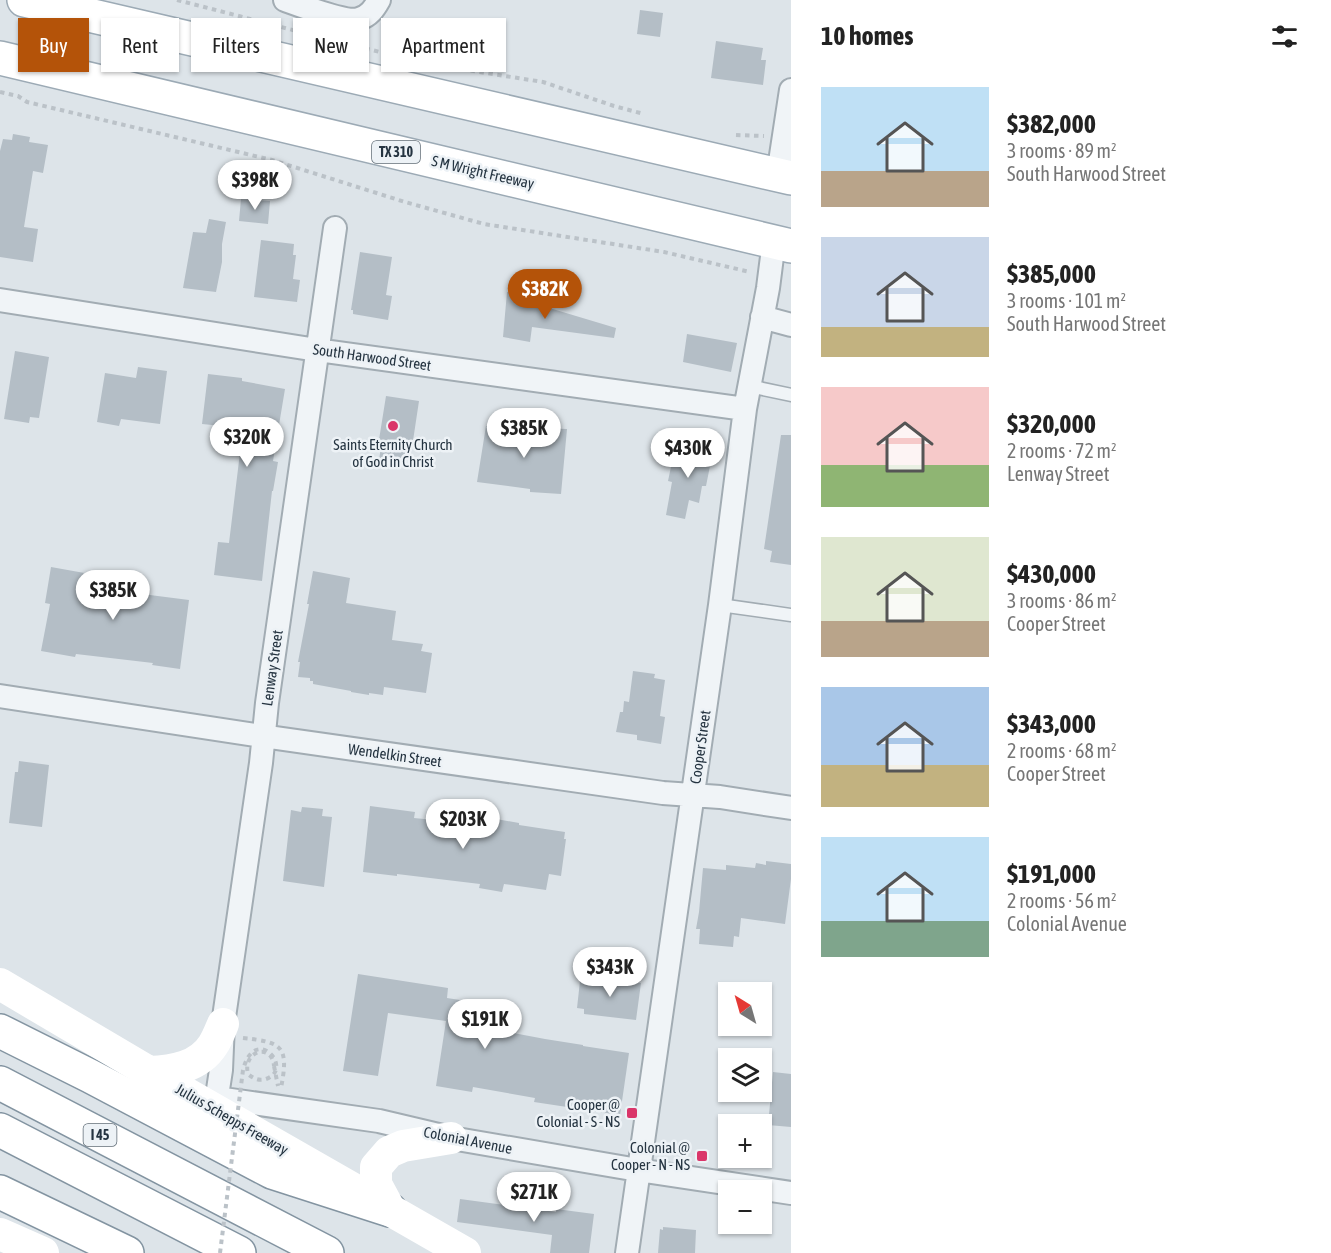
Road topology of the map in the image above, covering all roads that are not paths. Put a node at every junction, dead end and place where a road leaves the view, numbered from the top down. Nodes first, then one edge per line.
1 (24, 0) edge
2 (285, 0) edge
3 (375, 6) edge
4 (0, 58) edge
5 (791, 90) edge
6 (784, 177) edge
7 (335, 228) dead end
8 (782, 244) edge
9 (0, 300) edge
10 (762, 317) junction
11 (791, 326) edge
12 (318, 350) junction
13 (749, 386) junction
14 (791, 395) edge
15 (745, 410) junction
16 (720, 604) junction
17 (791, 615) edge
18 (0, 696) edge
19 (262, 736) junction
20 (692, 796) junction
21 (791, 808) edge
22 (0, 984) edge
23 (0, 1031) edge
24 (230, 1031) junction
25 (149, 1072) junction
26 (0, 1083) edge
27 (216, 1103) junction
28 (0, 1130) edge
29 (451, 1138) junction
30 (638, 1170) junction
31 (0, 1192) edge
32 (791, 1193) edge
33 (390, 1210) junction
34 (0, 1234) edge
35 (43, 1253) edge
36 (127, 1253) edge
37 (239, 1253) edge
38 (327, 1253) edge
39 (465, 1253) edge
40 (627, 1253) edge

1 - 6 main road
2 - 3 street
4 - 8 main road, S M Wright Freeway / TX 310
5 - 6 street
7 - 12 street, Lenway Street
8 - 10 street, Cooper Street
9 - 12 street, South Harwood Street
10 - 11 street
10 - 13 street, Cooper Street
12 - 15 street, South Harwood Street
12 - 19 street, Lenway Street
13 - 14 lane
13 - 15 street, Cooper Street
15 - 16 street, Cooper Street
16 - 17 lane
16 - 20 street, Cooper Street
18 - 19 street, Wendelkin Street
19 - 20 street, Wendelkin Street
19 - 24 street, Lenway Street
20 - 21 street, Wendelkin Street
20 - 30 street, Cooper Street
22 - 25 main road, Julius Schepps Freeway
23 - 33 main road
24 - 25 main road
24 - 27 street, Lenway Street
25 - 27 main road, Julius Schepps Freeway
26 - 38 main road, I 45
27 - 29 street, Colonial Avenue
27 - 33 main road, Julius Schepps Freeway
28 - 37 main road
29 - 30 street, Colonial Avenue
29 - 33 main road
30 - 32 street, Colonial Avenue
30 - 40 street, Cooper Street
31 - 36 main road
33 - 39 main road, Julius Schepps Freeway
34 - 35 main road

